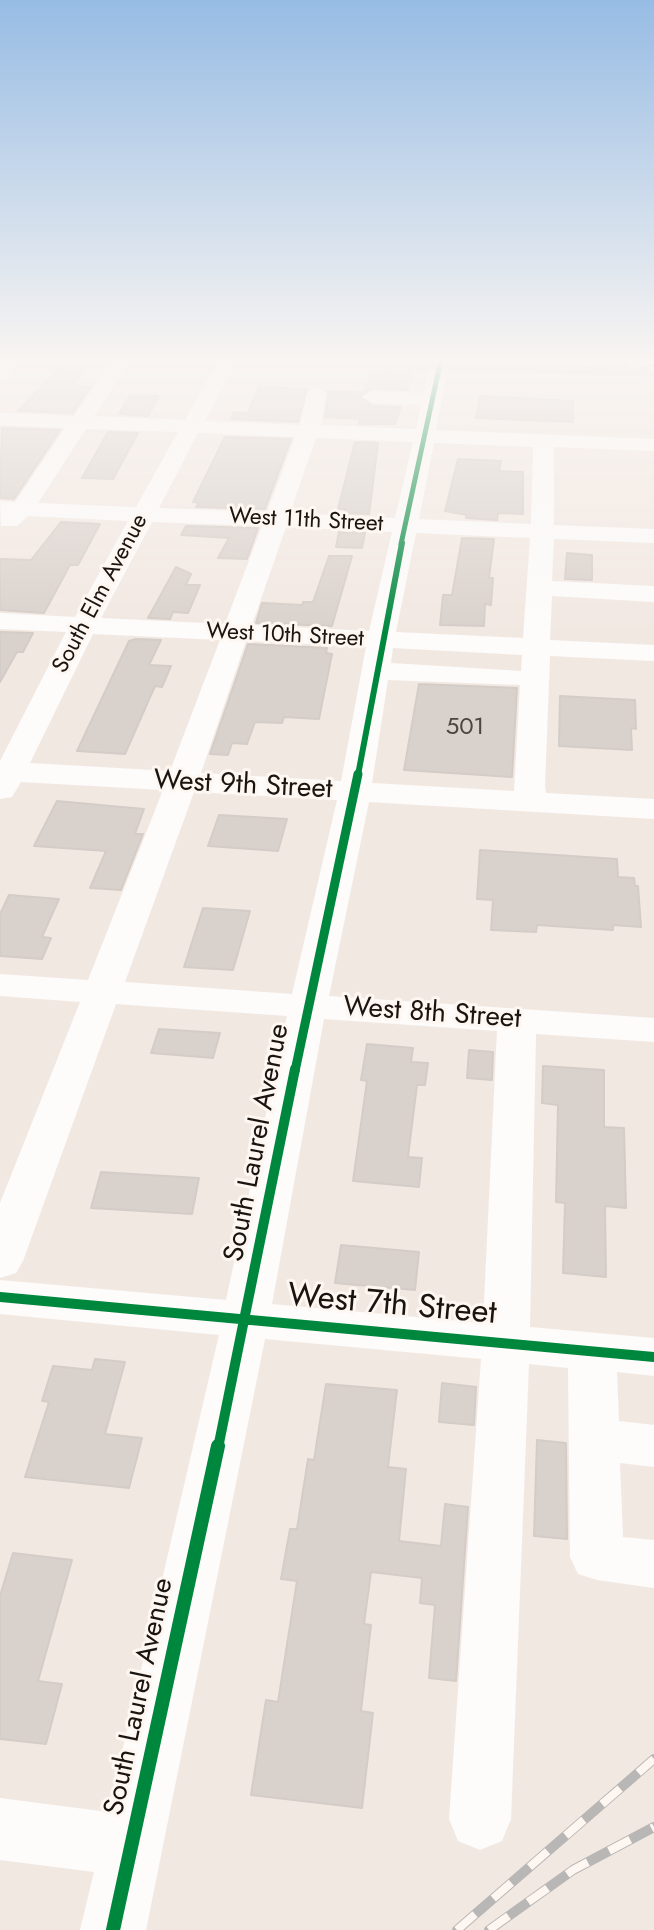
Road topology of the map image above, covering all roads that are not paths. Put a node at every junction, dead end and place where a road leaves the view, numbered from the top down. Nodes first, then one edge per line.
1 (54, 453) edge
2 (178, 453) edge
3 (298, 453) edge
4 (421, 453) edge
5 (544, 453) edge
6 (11, 508) edge
7 (144, 514) junction
8 (274, 519) junction
9 (405, 525) junction
10 (0, 533) edge
11 (654, 536) edge
12 (540, 540) junction
13 (640, 562) edge
14 (538, 588) junction
15 (654, 594) edge
16 (0, 621) edge
17 (83, 626) junction
18 (235, 633) junction
19 (536, 648) junction
20 (595, 650) junction
21 (654, 653) edge
22 (378, 656) junction
23 (514, 678) dead end
24 (596, 681) dead end
25 (3, 778) edge
26 (182, 782) junction
27 (355, 792) junction
28 (532, 802) junction
29 (654, 810) edge
30 (0, 985) edge
31 (103, 992) junction
32 (307, 1005) junction
33 (517, 1020) junction
34 (654, 1030) edge
35 (0, 1261) edge
36 (0, 1297) edge
37 (246, 1319) junction
38 (506, 1343) junction
39 (592, 1352) junction
40 (654, 1357) edge
41 (594, 1439) junction
42 (654, 1446) edge
43 (654, 1564) edge
44 (480, 1819) dead end
45 (0, 1829) edge
46 (130, 1846) junction
47 (113, 1930) edge

1 - 6 street
2 - 7 street, South Elm Avenue
3 - 8 street
4 - 9 street, South Laurel Avenue
5 - 12 street
6 - 7 street, West 11th Street
6 - 10 street
7 - 8 street, West 11th Street
7 - 17 street, South Elm Avenue
8 - 9 street, West 11th Street
8 - 18 street
9 - 12 street, West 11th Street
9 - 22 street, South Laurel Avenue
11 - 12 street, West 11th Street
12 - 13 street
12 - 14 street
14 - 15 street
14 - 19 street
16 - 17 street, West 10th Street
17 - 18 street, West 10th Street
17 - 25 street, South Elm Avenue
18 - 22 street, West 10th Street
18 - 26 lane
19 - 20 street, West 10th Street
19 - 22 street, West 10th Street
19 - 28 lane
20 - 21 street, West 10th Street
20 - 24 street
22 - 23 street
22 - 27 street, South Laurel Avenue
25 - 26 street, West 9th Street
26 - 27 street, West 9th Street
26 - 31 street
27 - 28 street, West 9th Street
27 - 32 street, South Laurel Avenue
28 - 29 street, West 9th Street
30 - 31 street, West 8th Street
31 - 32 street, West 8th Street
31 - 35 street
32 - 33 street, West 8th Street
32 - 37 street, South Laurel Avenue
33 - 34 street, West 8th Street
33 - 38 street
36 - 37 street, West 7th Street
37 - 38 street, West 7th Street
37 - 46 street, South Laurel Avenue
38 - 39 street, West 7th Street
38 - 44 street
39 - 40 street, West 7th Street
39 - 41 street
41 - 42 street
41 - 43 street
45 - 46 street
46 - 47 street, South Laurel Avenue

